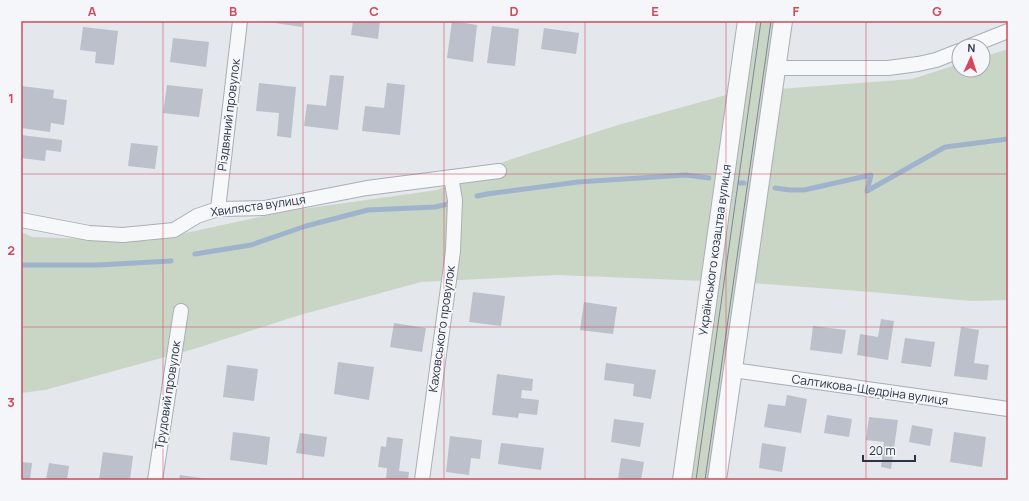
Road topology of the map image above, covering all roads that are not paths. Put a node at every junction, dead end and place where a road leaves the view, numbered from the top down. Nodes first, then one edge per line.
1 (240, 21) edge
2 (748, 21) edge
3 (783, 21) edge
4 (1008, 30) edge
5 (989, 38) edge
6 (951, 54) edge
7 (776, 68) junction
8 (499, 171) dead end
9 (451, 177) junction
10 (218, 209) junction
11 (21, 220) edge
12 (181, 311) dead end
13 (733, 370) junction
14 (1008, 409) edge
15 (155, 480) edge
16 (422, 480) edge
17 (682, 480) edge
18 (717, 480) edge

1 - 10 street, Різдвяний провулок
2 - 17 street, Українського козацтва вулиця
3 - 7 street
4 - 5 street
6 - 7 street
7 - 13 street
8 - 9 street, Хвиляста вулиця
9 - 10 street, Хвиляста вулиця
9 - 16 street, Каховського провулок
10 - 11 street, Хвиляста вулиця
12 - 15 street, Трудовий провулок
13 - 14 street, Салтикова-Щедріна вулиця
13 - 18 street

